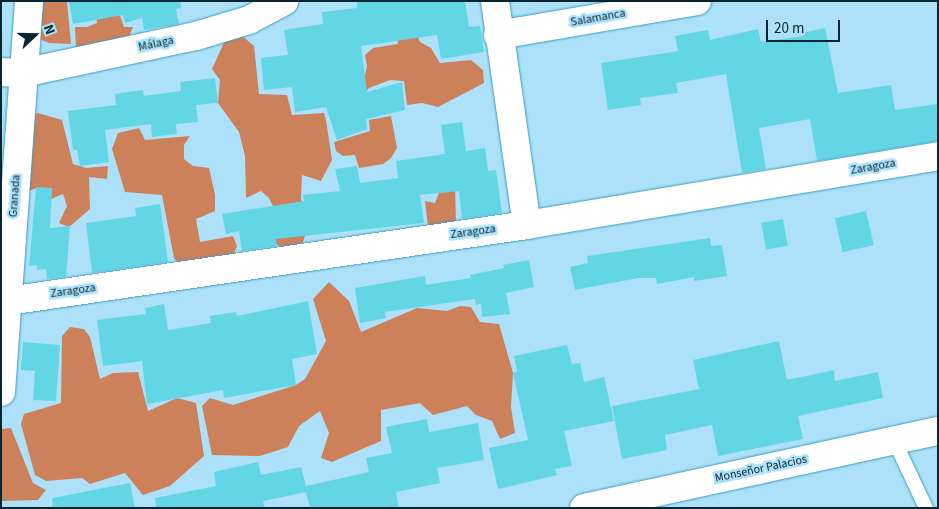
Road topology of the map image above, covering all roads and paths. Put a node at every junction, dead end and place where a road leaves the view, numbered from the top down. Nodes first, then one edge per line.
1 (29, 1) edge
2 (284, 1) edge
3 (495, 1) edge
4 (697, 1) edge
5 (498, 35) junction
6 (12, 72) edge
7 (938, 156) edge
8 (527, 225) junction
9 (8, 301) junction
10 (1, 392) edge
11 (938, 431) edge
12 (894, 440) junction
13 (584, 508) edge
14 (926, 508) edge

1 - 6 street, Granada
2 - 6 street, Málaga
3 - 5 street
4 - 5 street, Salamanca
5 - 8 street
6 - 9 street, Granada
7 - 8 street, Zaragoza
8 - 9 street, Zaragoza
9 - 10 street, Granada
11 - 12 street, Monseñor Palacios
12 - 13 street, Monseñor Palacios
12 - 14 lane

